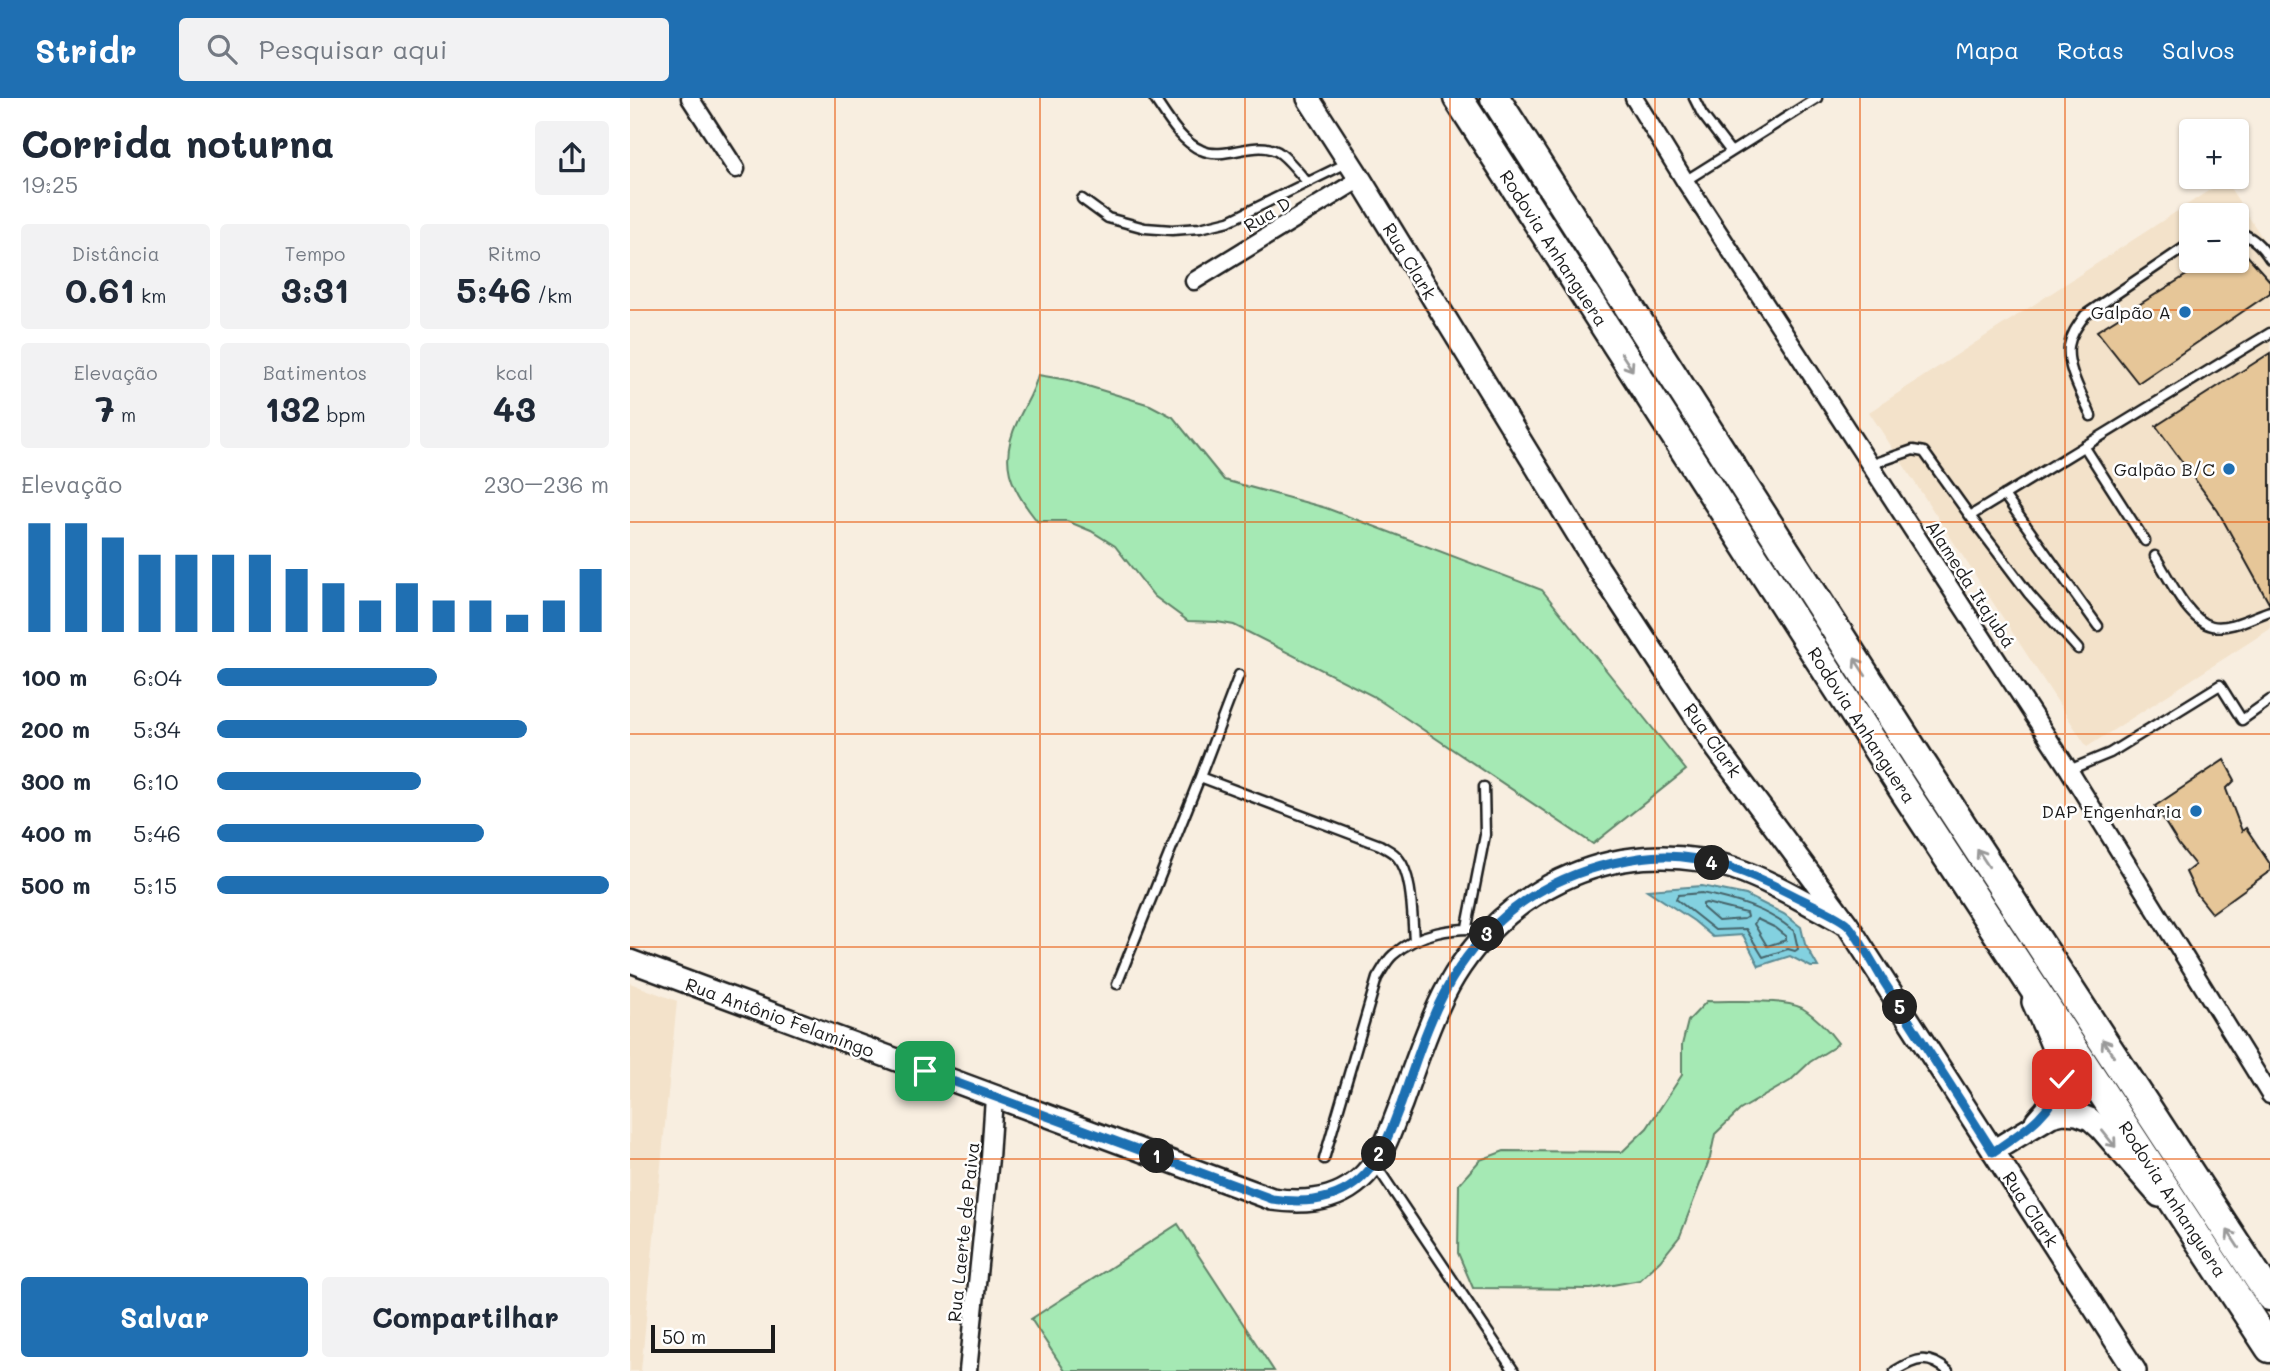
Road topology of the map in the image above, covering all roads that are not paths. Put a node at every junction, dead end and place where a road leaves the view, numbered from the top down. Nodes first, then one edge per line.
1 (690, 98) edge
2 (1154, 98) edge
3 (1308, 98) edge
4 (1458, 98) edge
5 (1495, 98) edge
6 (1633, 98) edge
7 (1694, 98) edge
8 (1817, 98) edge
9 (1802, 102) edge
10 (1731, 152) junction
11 (736, 169) dead end
12 (1355, 171) junction
13 (1685, 181) junction
14 (1307, 182) junction
15 (1082, 199) dead end
16 (2249, 235) edge
17 (2179, 251) edge
18 (2270, 260) edge
19 (1194, 281) dead end
20 (2270, 333) edge
21 (2091, 416) dead end
22 (2084, 446) junction
23 (1870, 465) junction
24 (2004, 495) junction
25 (1970, 516) junction
26 (2145, 541) dead end
27 (2155, 556) dead end
28 (2270, 611) edge
29 (2098, 626) dead end
30 (2078, 649) dead end
31 (1239, 676) dead end
32 (2270, 700) edge
33 (2069, 770) junction
34 (1200, 777) junction
35 (1484, 788) dead end
36 (1847, 924) junction
37 (1467, 928) junction
38 (1490, 930) junction
39 (1414, 940) junction
40 (630, 961) edge
41 (2017, 961) junction
42 (1117, 984) dead end
43 (2263, 1070) edge
44 (2270, 1095) edge
45 (994, 1097) junction
46 (2029, 1128) junction
47 (1993, 1152) junction
48 (1324, 1159) dead end
49 (1374, 1163) junction
50 (2203, 1245) junction
51 (2270, 1296) edge
52 (2270, 1348) edge
53 (968, 1371) edge
54 (1514, 1371) edge
55 (1895, 1371) edge
56 (1948, 1371) edge
57 (2135, 1371) edge

1 - 11 street
2 - 14 lane
3 - 12 main road, Rua Clark
4 -> 41 highway, Rodovia Anhanguera
51 -> 5 highway, Rodovia Anhanguera
6 - 13 street, Alameda Itajubá
7 - 10 lane
8 - 9 lane
9 - 10 lane
10 - 13 lane
12 - 14 lane
12 - 19 street, Rua D
12 - 36 main road, Rua Clark
13 - 23 street, Alameda Itajubá
14 - 15 lane
16 - 18 lane
17 - 21 lane
20 - 22 lane
22 - 24 lane
22 - 26 lane
23 - 25 lane
23 - 33 street, Alameda Itajubá
24 - 25 lane
24 - 29 lane
25 - 30 lane
27 - 28 lane
31 - 34 lane
32 - 33 lane
33 - 43 street, Alameda Itajubá
34 - 39 lane
34 - 42 lane
35 - 37 lane
36 - 38 main road, Rua Antônio Felamingo
36 - 47 main road, Rua Clark
37 - 38 lane
37 - 39 lane
38 - 49 main road, Rua Antônio Felamingo
39 - 48 lane
40 - 45 main road, Rua Antônio Felamingo
41 - 46 main road
41 - 50 highway, Rodovia Anhanguera
43 - 44 street, Alameda Itajubá
45 - 49 main road, Rua Antônio Felamingo
45 - 53 street, Rua Laerte de Paiva
46 - 47 main road
46 -> 50 main road
47 - 57 main road, Rua Clark
49 - 54 lane
50 - 52 highway, Rodovia Anhanguera
55 - 56 lane

